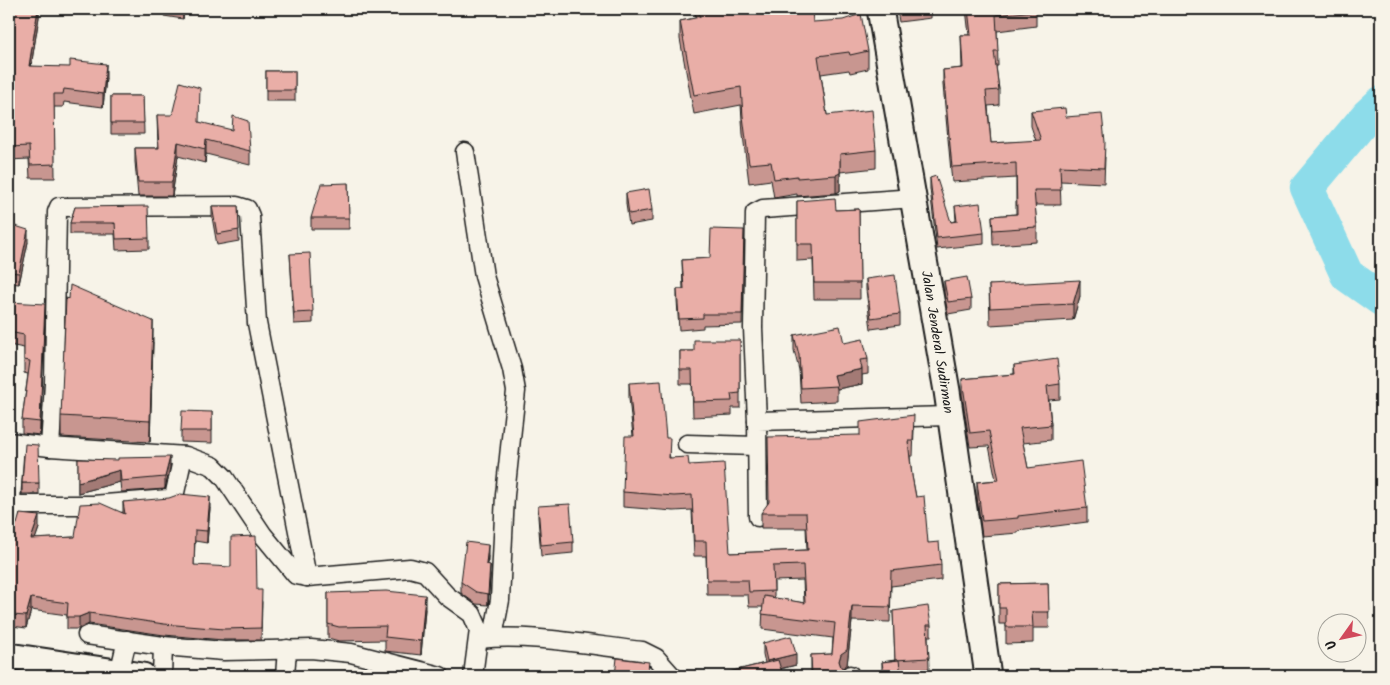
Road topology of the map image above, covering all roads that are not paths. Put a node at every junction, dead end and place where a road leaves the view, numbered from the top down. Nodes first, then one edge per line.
1 (880, 9) edge
2 (465, 152) dead end
3 (914, 198) junction
4 (950, 416) junction
5 (757, 421) junction
6 (12, 442) edge
7 (687, 444) dead end
8 (756, 446) junction
9 (50, 447) junction
10 (183, 456) junction
11 (10, 514) edge
12 (758, 517) dead end
13 (307, 577) junction
14 (87, 635) dead end
15 (485, 638) junction
16 (9, 656) edge
17 (143, 660) edge
18 (286, 663) edge
19 (440, 676) edge
20 (473, 676) edge
21 (672, 676) edge
22 (988, 676) edge

1 - 3 main road, Jalan Jenderal Sudirman
2 - 15 street
3 - 4 main road, Jalan Jenderal Sudirman
3 - 5 street
4 - 5 street
4 - 22 main road, Jalan Jenderal Sudirman
5 - 8 street
6 - 9 street
6 - 11 street
7 - 8 street
8 - 12 street
9 - 10 street
9 - 13 street
10 - 11 street
10 - 13 street
13 - 15 street
14 - 17 street
15 - 20 street
15 - 21 street
16 - 17 main road
17 - 18 street
18 - 19 street

